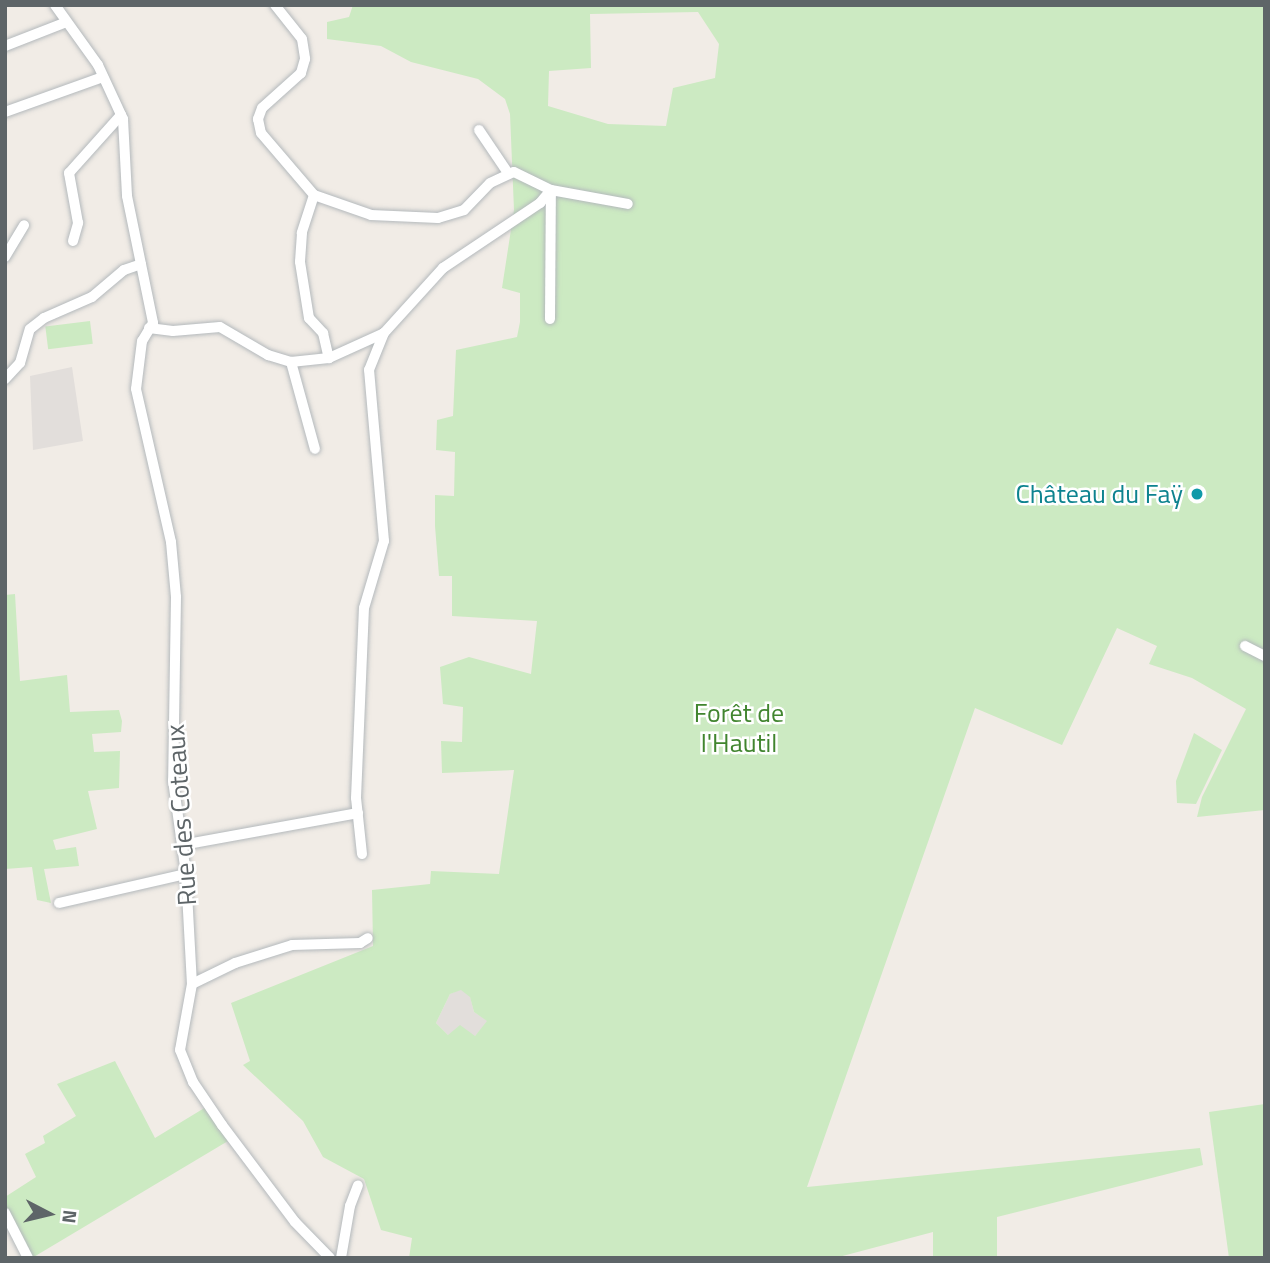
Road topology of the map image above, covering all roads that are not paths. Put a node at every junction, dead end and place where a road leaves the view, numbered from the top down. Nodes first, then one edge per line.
1 (55, 5) edge
2 (275, 5) edge
3 (64, 23) junction
4 (5, 46) edge
5 (103, 77) junction
6 (5, 112) edge
7 (121, 115) junction
8 (478, 130) dead end
9 (508, 173) junction
10 (551, 190) junction
11 (314, 195) junction
12 (628, 204) dead end
13 (24, 225) dead end
14 (73, 241) dead end
15 (5, 257) edge
16 (141, 264) junction
17 (550, 319) dead end
18 (149, 328) junction
19 (384, 333) junction
20 (329, 358) junction
21 (291, 362) junction
22 (5, 379) edge
23 (315, 449) dead end
24 (1245, 646) dead end
25 (1265, 656) edge
26 (358, 813) junction
27 (182, 845) junction
28 (362, 854) dead end
29 (186, 874) junction
30 (58, 903) dead end
31 (368, 938) dead end
32 (191, 984) junction
33 (358, 1185) dead end
34 (5, 1213) edge
35 (28, 1258) edge
36 (330, 1258) edge
37 (341, 1258) edge

1 - 3 street, Rue des Coteaux
2 - 11 street
3 - 4 street
3 - 5 street, Rue des Coteaux
5 - 6 street
5 - 7 street, Rue des Coteaux
7 - 14 street
7 - 16 street, Rue des Coteaux
8 - 9 street
9 - 10 street
9 - 11 street
10 - 12 street
10 - 17 street
10 - 19 street
11 - 20 street
13 - 15 street
16 - 18 street, Rue des Coteaux
16 - 22 street
18 - 21 street
18 - 27 street, Rue des Coteaux
19 - 20 street
19 - 26 street
20 - 21 street
21 - 23 street
24 - 25 street
26 - 27 street
26 - 28 street
27 - 29 street, Rue des Coteaux
29 - 30 street
29 - 32 street, Rue des Coteaux
31 - 32 street
32 - 36 street, Rue des Coteaux
33 - 37 street
34 - 35 street

